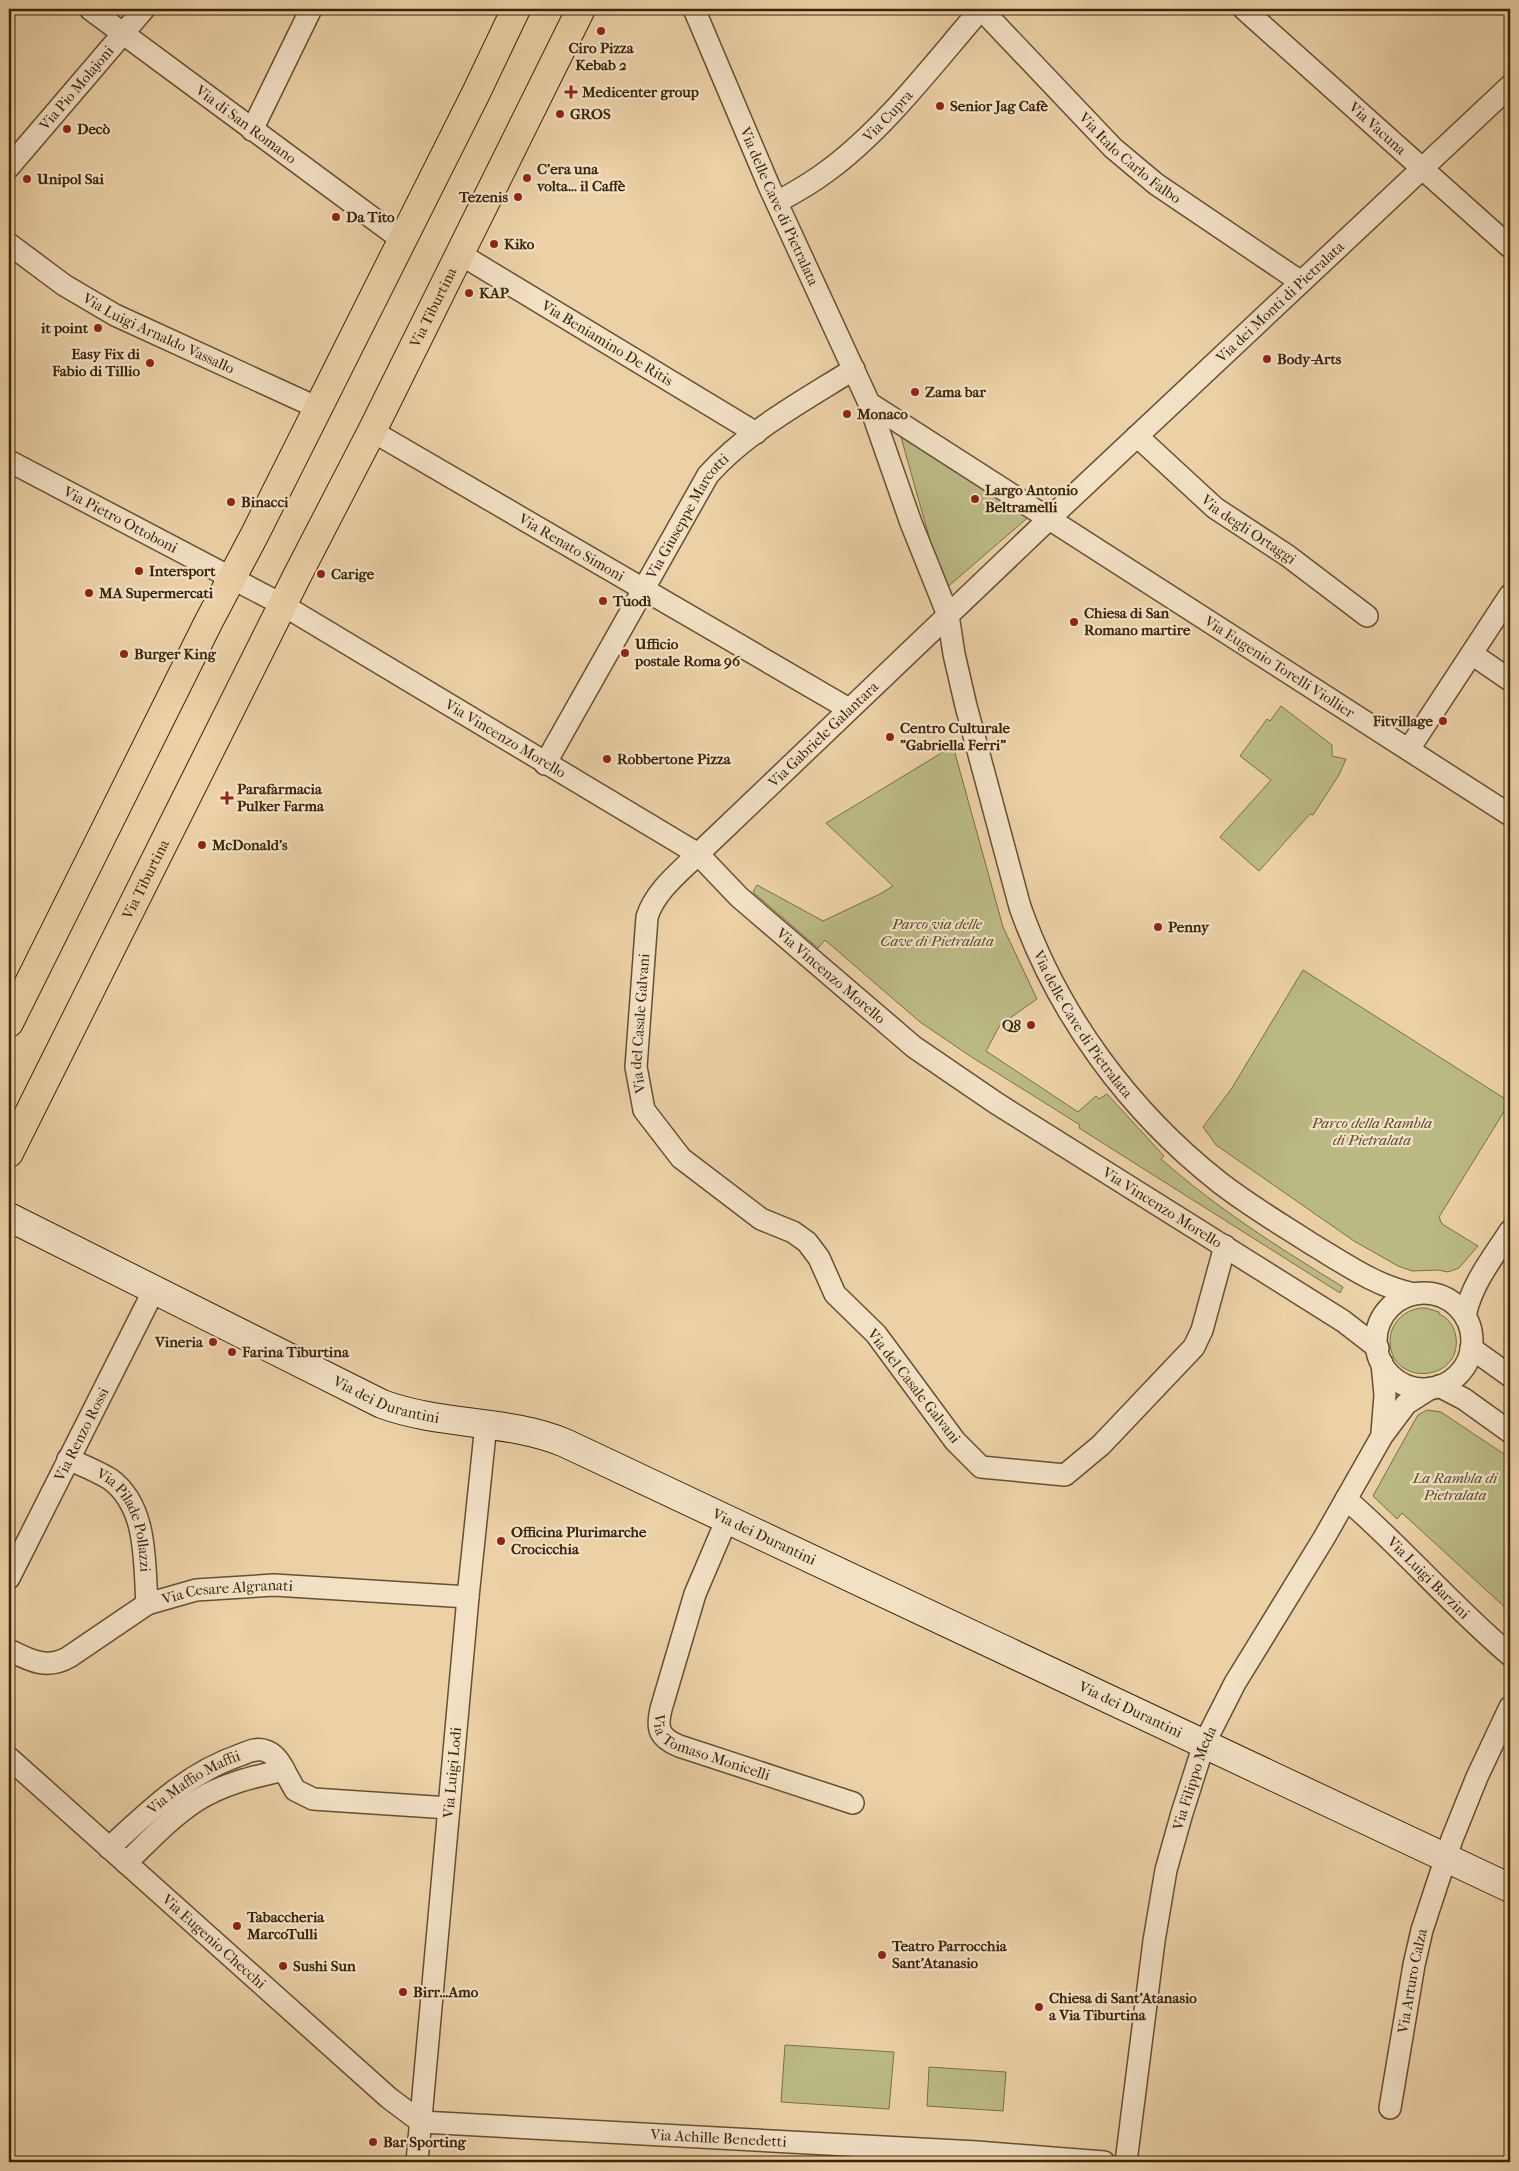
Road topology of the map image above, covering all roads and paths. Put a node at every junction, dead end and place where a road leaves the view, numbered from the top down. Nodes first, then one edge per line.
1 (90, 9) edge
2 (144, 9) edge
3 (311, 9) edge
4 (516, 9) edge
5 (581, 9) edge
6 (694, 9) edge
7 (981, 9) edge
8 (1244, 9) edge
9 (123, 34) junction
10 (1510, 86) edge
11 (252, 130) junction
12 (9, 166) edge
13 (1422, 169) junction
14 (776, 202) junction
15 (402, 239) junction
16 (9, 244) edge
17 (1510, 247) edge
18 (460, 254) junction
19 (1301, 282) junction
20 (854, 369) junction
21 (869, 403) junction
22 (318, 408) junction
23 (372, 431) junction
24 (756, 433) junction
25 (1137, 436) junction
26 (9, 461) edge
27 (1050, 518) junction
28 (232, 578) junction
29 (643, 589) junction
30 (1510, 595) edge
31 (283, 605) junction
32 (948, 614) junction
33 (1367, 616) dead end
34 (1472, 654) junction
35 (1510, 680) edge
36 (849, 709) junction
37 (1409, 749) junction
38 (545, 764) junction
39 (1510, 815) edge
40 (698, 854) junction
41 (9, 1023) edge
42 (9, 1153) edge
43 (9, 1217) edge
44 (1510, 1232) edge
45 (1225, 1246) junction
46 (1480, 1275) junction
47 (154, 1290) junction
48 (1414, 1294) junction
49 (1438, 1295) junction
50 (1465, 1316) junction
51 (1471, 1348) junction
52 (1380, 1356) junction
53 (1510, 1376) edge
54 (1435, 1387) junction
55 (486, 1424) junction
56 (1510, 1432) edge
57 (1382, 1436) junction
58 (68, 1459) junction
59 (1346, 1499) junction
60 (728, 1519) junction
61 (9, 1578) edge
62 (468, 1597) junction
63 (147, 1604) junction
64 (9, 1650) edge
65 (1510, 1655) edge
66 (1510, 1707) edge
67 (1204, 1744) junction
68 (9, 1758) edge
69 (284, 1770) junction
70 (853, 1803) dead end
71 (449, 1808) junction
72 (109, 1848) junction
73 (1446, 1858) junction
74 (126, 1863) junction
75 (1510, 1888) edge
76 (1390, 2108) dead end
77 (421, 2122) junction
78 (417, 2162) edge
79 (1104, 2162) edge
80 (1126, 2162) edge

1 - 9 street, Via di San Romano
2 - 9 street, Via Pio Molajoni
3 - 11 street
4 - 15 main road
5 - 18 main road, Via Tiburtina
6 - 14 street, Via delle Cave di Pietralata
7 - 14 street, Via Cupra
7 - 19 street, Via Italo Carlo Falbo
8 - 13 street, Via Vacuna
9 - 11 street, Via di San Romano
9 - 12 street, Via Pio Molajoni
10 - 13 street, Via dei Monti di Pietralata
11 - 15 street, Via di San Romano
13 - 17 street, Via Vacuna
13 - 19 street, Via dei Monti di Pietralata
14 - 20 street, Via delle Cave di Pietralata
15 - 22 main road
16 - 22 street, Via Luigi Arnaldo Vassallo
18 - 23 main road, Via Tiburtina
18 - 24 street, Via Beniamino De Ritis
19 - 25 street, Via dei Monti di Pietralata
20 - 21 street, Via delle Cave di Pietralata
20 - 24 street, Via Giuseppe Marcotti
21 - 27 street
21 - 32 street
22 - 28 main road
23 - 29 street, Via Renato Simoni
23 - 31 main road, Via Tiburtina
24 - 29 street, Via Giuseppe Marcotti
25 - 27 street, Via dei Monti di Pietralata
25 - 33 street, Via degli Ortaggi
26 - 28 street, Via Pietro Ottoboni
27 - 32 street
27 - 37 street, Via Eugenio Torelli Viollier
28 - 31 street
28 - 41 main road
29 - 36 street, Via Renato Simoni
29 - 38 street, Via Giuseppe Marcotti
30 - 34 street
31 - 38 street, Via Vincenzo Morello
31 - 42 main road, Via Tiburtina
32 - 36 street, Via Gabriele Galantara
32 - 48 street, Via delle Cave di Pietralata
34 - 35 street
34 - 37 street
36 - 40 street, Via Gabriele Galantara
37 - 39 street, Via Eugenio Torelli Viollier
38 - 40 street, Via Vincenzo Morello
40 - 45 street, Via Vincenzo Morello
40 - 45 street, Via del Casale Galvani
43 - 47 street, Via dei Durantini
44 - 46 street
45 - 52 street, Via Vincenzo Morello
46 - 49 street
46 - 50 street
47 - 55 street, Via dei Durantini
47 - 58 street, Via Renzo Rossi
48 - 49 street
48 - 52 street
49 - 50 street
50 - 51 street
51 - 53 street
51 - 54 street
52 - 54 street
52 - 57 street, Via Filippo Meda
54 - 56 street
54 - 57 street, Via Filippo Meda
55 - 60 street, Via dei Durantini
55 - 62 street, Via Luigi Lodi
57 - 59 street, Via Filippo Meda
58 - 61 street, Via Renzo Rossi
58 - 63 street, Via Pilade Pollazzi
59 - 65 street, Via Luigi Barzini
59 - 67 street, Via Filippo Meda
60 - 67 street, Via dei Durantini
60 - 70 street, Via Tomaso Monicelli
62 - 63 street, Via Cesare Algranati
62 - 71 street, Via Luigi Lodi
63 - 64 street, Via Cesare Algranati
66 - 73 street, Via Arturo Calza
67 - 73 street, Via dei Durantini
67 - 80 street, Via Filippo Meda
68 - 72 street, Via Eugenio Checchi
69 - 71 street, Via Maffio Maffii
69 - 72 street, Via Maffio Maffii
69 - 74 street, Via Maffio Maffii
71 - 77 street, Via Luigi Lodi
72 - 74 street, Via Eugenio Checchi
73 - 75 street, Via dei Durantini
73 - 76 street, Via Arturo Calza
74 - 77 street, Via Eugenio Checchi
77 - 78 street, Via Luigi Lodi
77 - 79 street, Via Achille Benedetti

